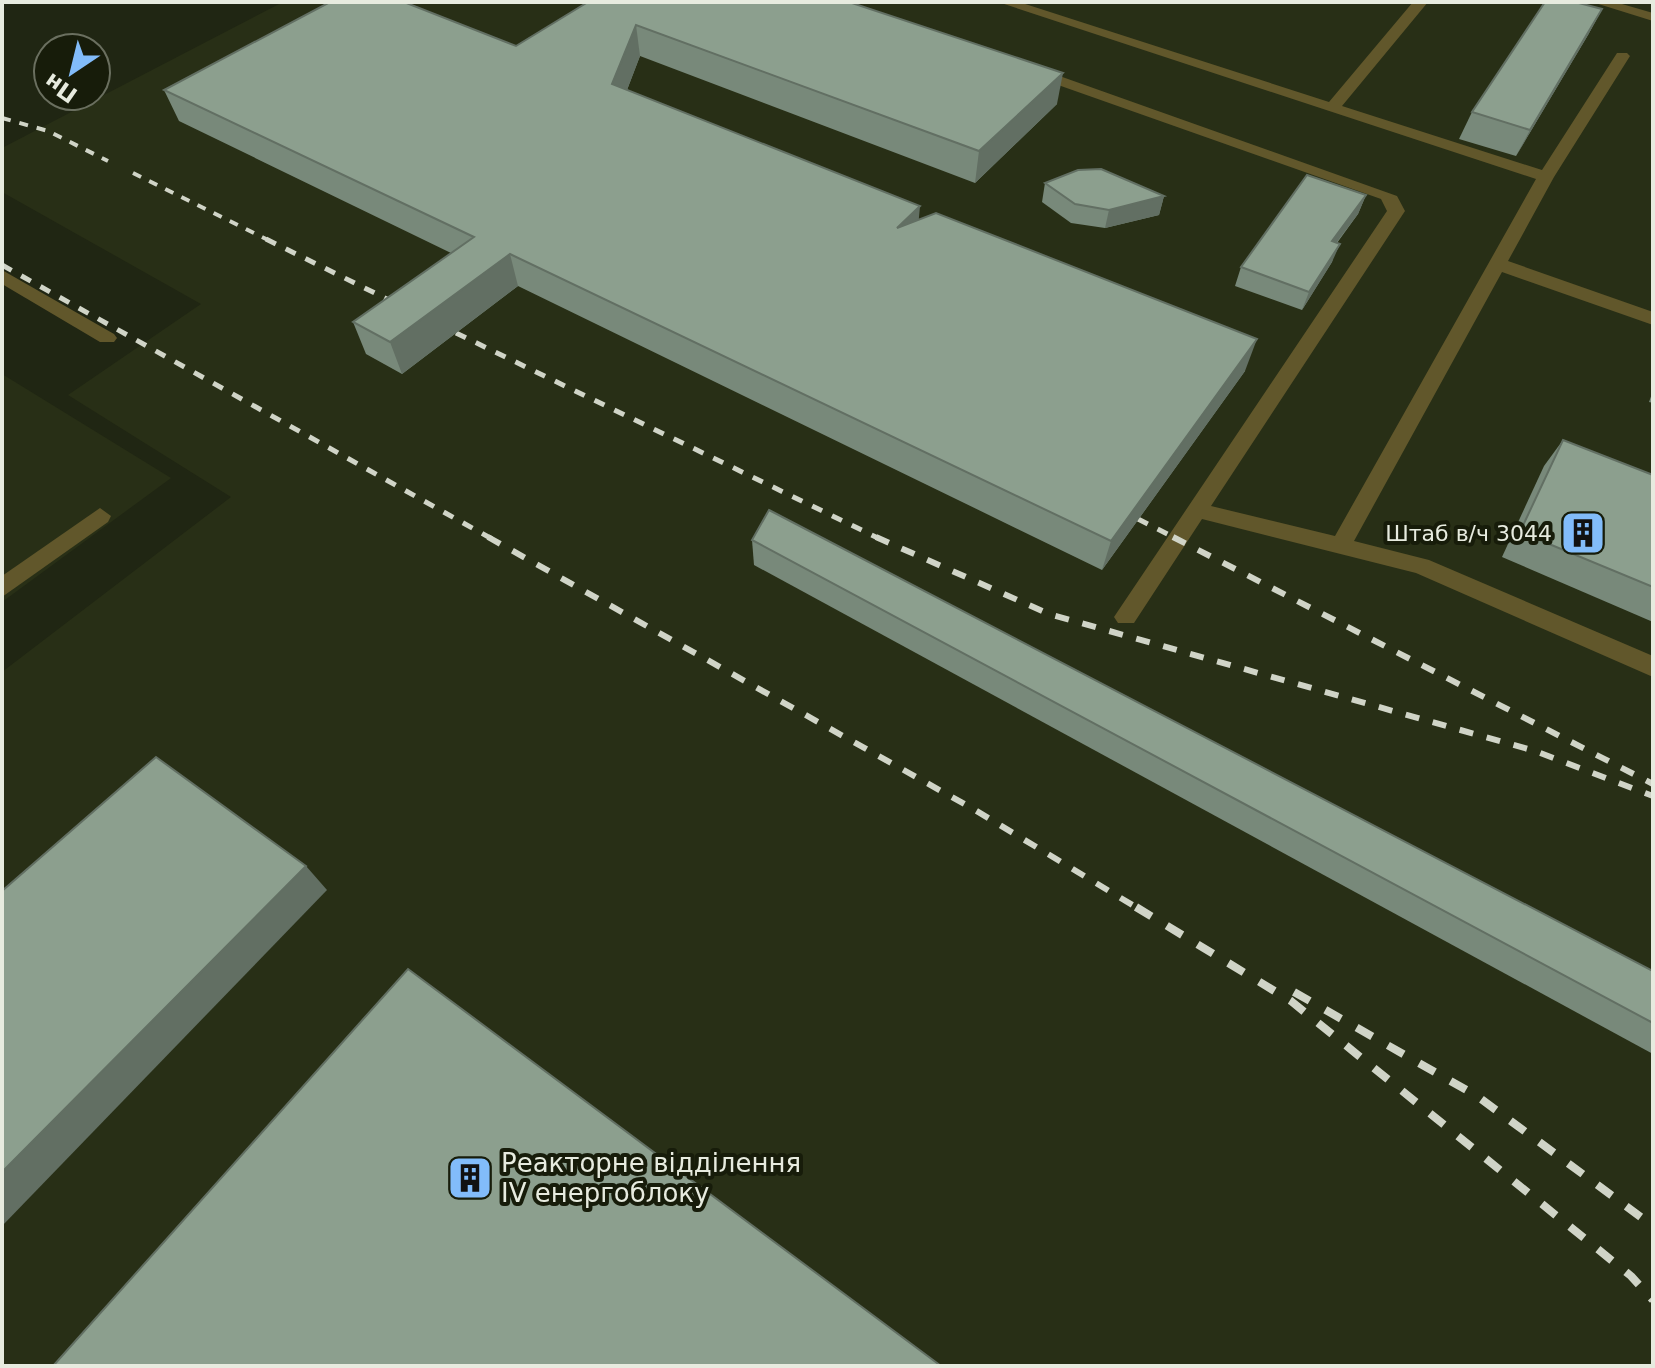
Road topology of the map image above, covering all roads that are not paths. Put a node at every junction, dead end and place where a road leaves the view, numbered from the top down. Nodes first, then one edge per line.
1 (1005, 2) edge
2 (1421, 2) edge
3 (1599, 2) edge
4 (1653, 17) edge
5 (1622, 56) dead end
6 (1008, 64) edge
7 (1332, 108) junction
8 (1546, 177) junction
9 (1498, 264) junction
10 (2, 276) edge
11 (1653, 319) edge
12 (107, 338) dead end
13 (1197, 510) junction
14 (100, 516) dead end
15 (1340, 546) junction
16 (2, 588) edge
17 (1126, 617) dead end
18 (1653, 667) edge

1 - 7 street
2 - 7 street
3 - 4 street
5 - 8 street
6 - 13 street
7 - 8 street
8 - 9 street
9 - 11 street
9 - 15 street
10 - 12 street
13 - 15 street
13 - 17 street
14 - 16 street
15 - 18 street

